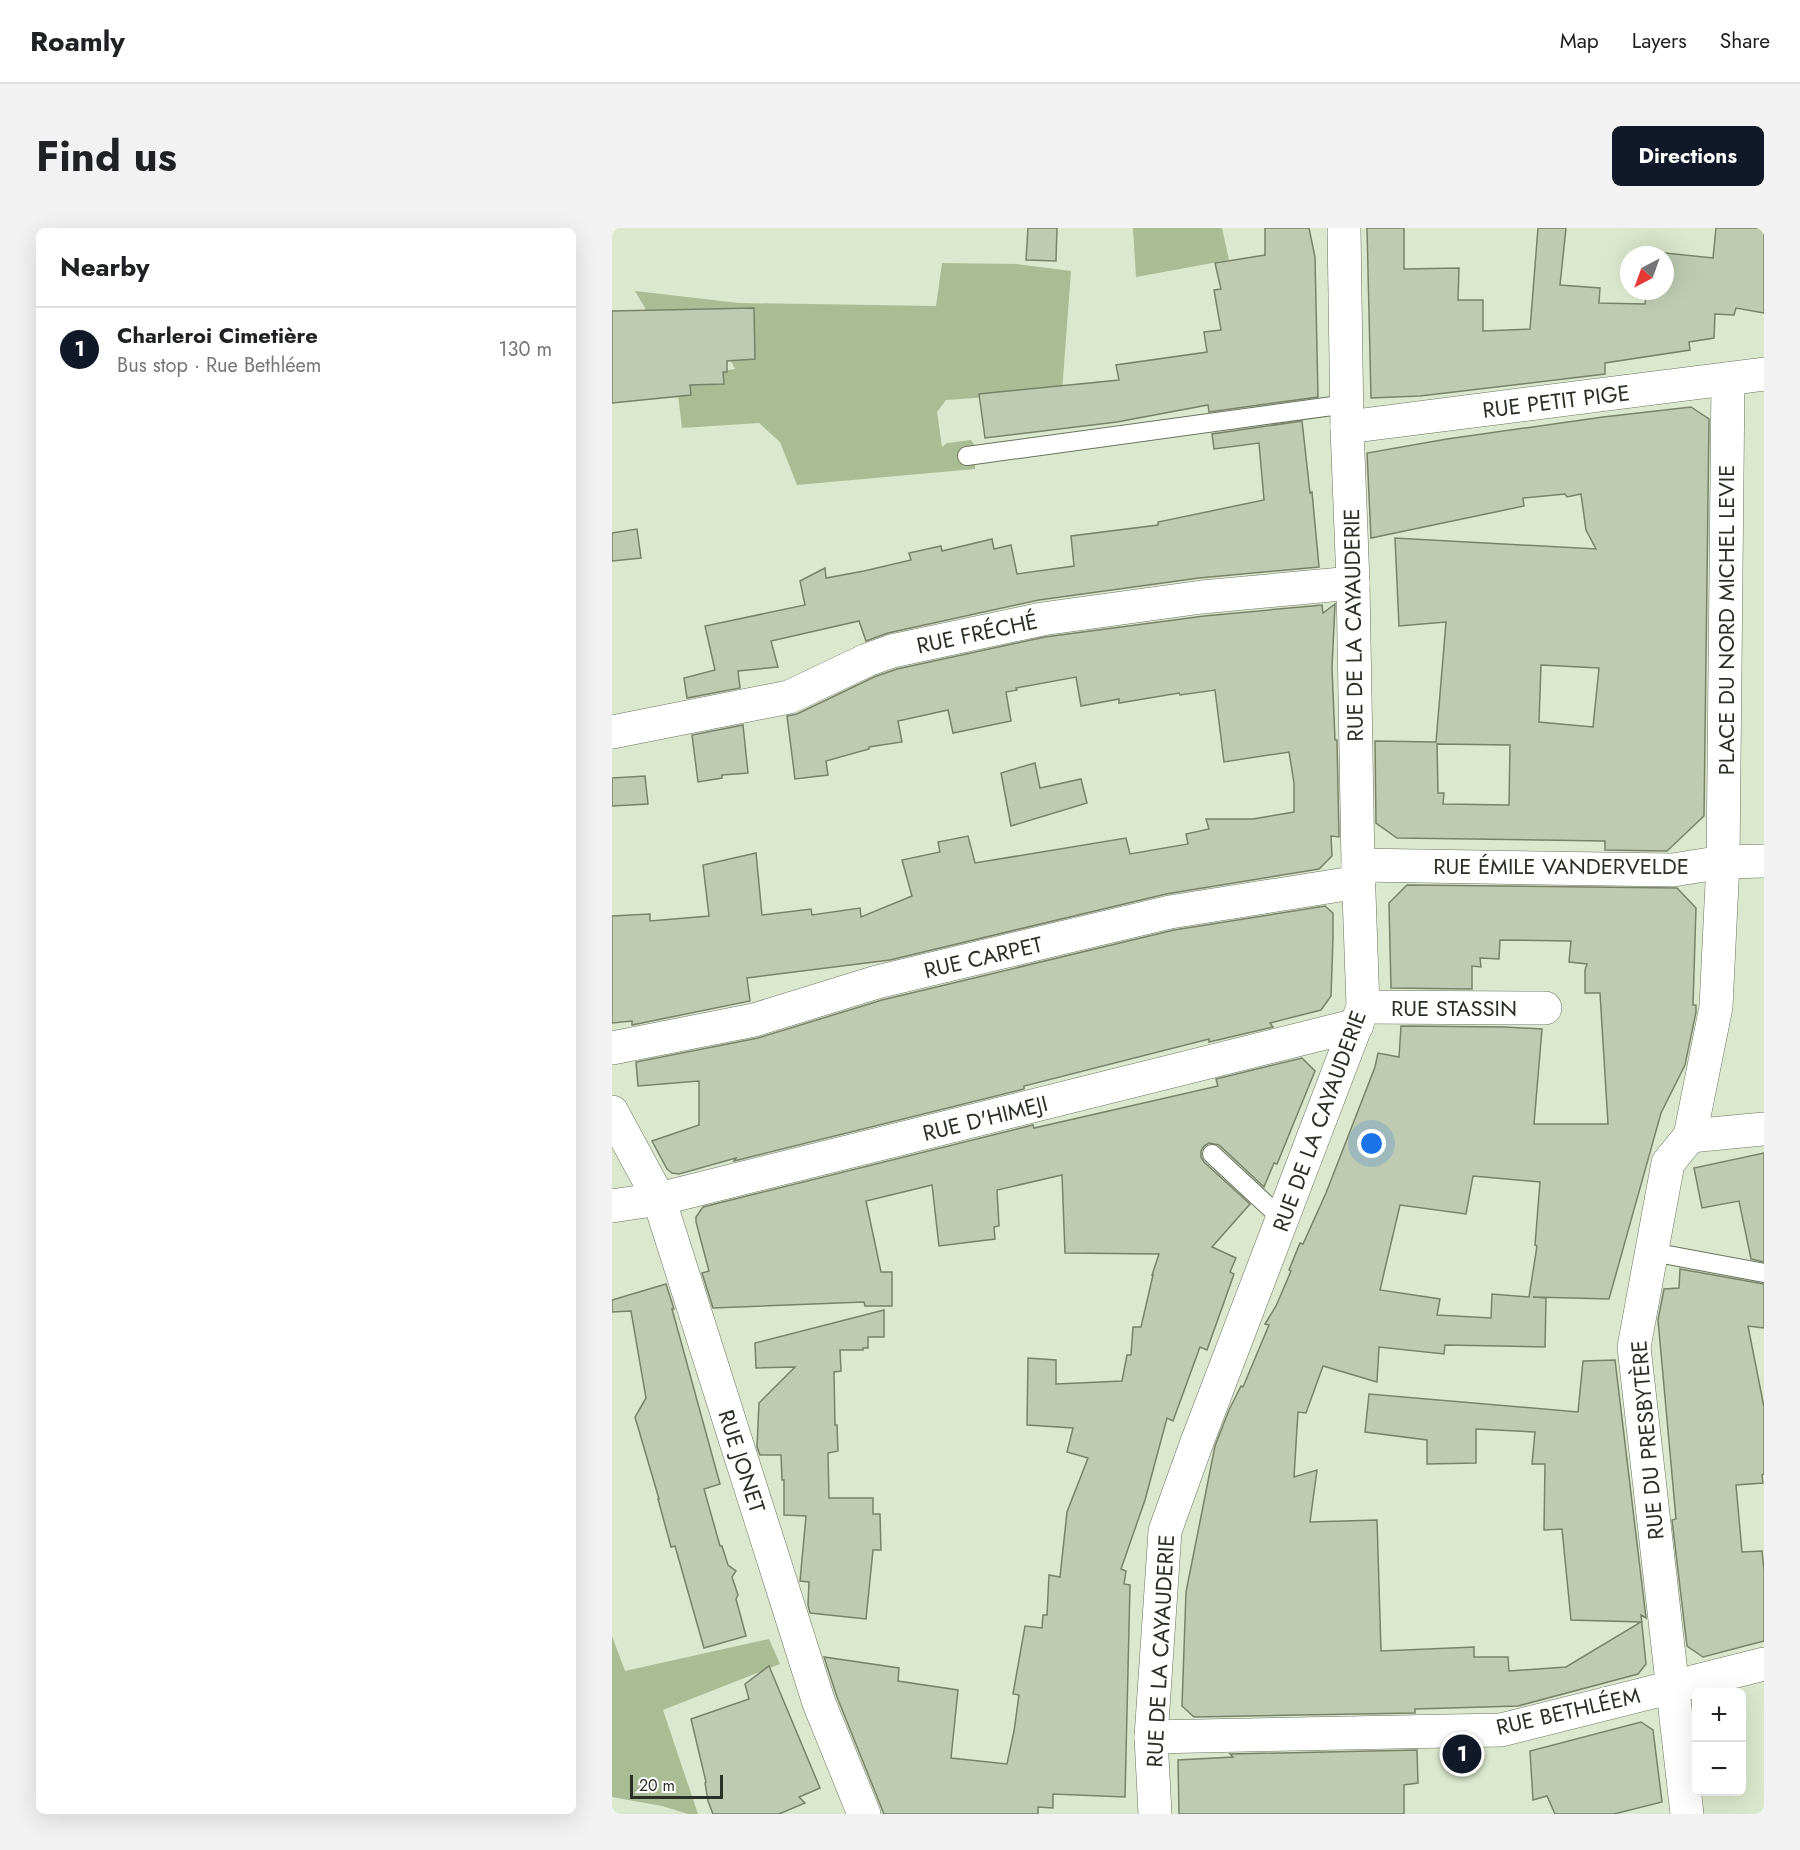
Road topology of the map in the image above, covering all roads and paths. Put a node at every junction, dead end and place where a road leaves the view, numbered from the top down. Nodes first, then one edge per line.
1 (1344, 228) edge
2 (1764, 374) edge
3 (1728, 379) junction
4 (1347, 415) junction
5 (967, 456) dead end
6 (1353, 583) junction
7 (612, 732) edge
8 (1764, 861) edge
9 (1724, 862) junction
10 (1358, 873) junction
11 (1545, 1008) dead end
12 (1360, 1016) junction
13 (612, 1047) edge
14 (612, 1112) edge
15 (1764, 1129) edge
16 (1690, 1136) junction
17 (1212, 1154) dead end
18 (659, 1199) junction
19 (612, 1206) edge
20 (1282, 1219) junction
21 (1652, 1252) junction
22 (1764, 1273) edge
23 (1764, 1664) edge
24 (1672, 1688) junction
25 (1151, 1737) junction
26 (864, 1814) edge
27 (1155, 1814) edge
28 (1687, 1814) edge

1 - 4 street, RUE DE LA CAYAUDERIE
2 - 3 street, RUE PETIT PIGE
3 - 4 street, RUE PETIT PIGE
3 - 9 street, PLACE DU NORD MICHEL LEVIE
4 - 5 lane
4 - 6 street, RUE DE LA CAYAUDERIE
6 - 7 street, RUE FRÉCHÉ
6 - 10 street, RUE DE LA CAYAUDERIE
8 - 9 street, RUE ÉMILE VANDERVELDE
9 - 10 street, RUE ÉMILE VANDERVELDE
9 - 16 street, RUE DU PRESBYTÈRE
10 - 12 street, RUE DE LA CAYAUDERIE
10 - 13 street, RUE CARPET
11 - 12 street, RUE STASSIN
12 - 18 street, RUE D'HIMEJI
12 - 20 street, RUE DE LA CAYAUDERIE
14 - 18 street, RUE JONET
15 - 16 street
16 - 21 street, RUE DU PRESBYTÈRE
17 - 20 lane
18 - 19 street, RUE D'HIMEJI
18 - 26 street, RUE JONET
20 - 25 street, RUE DE LA CAYAUDERIE
21 - 22 lane
21 - 24 street, RUE DU PRESBYTÈRE
23 - 24 street, RUE BETHLÉEM
24 - 25 street, RUE BETHLÉEM
24 - 28 street, RUE DU PRESBYTÈRE
25 - 27 street, RUE DE LA CAYAUDERIE

